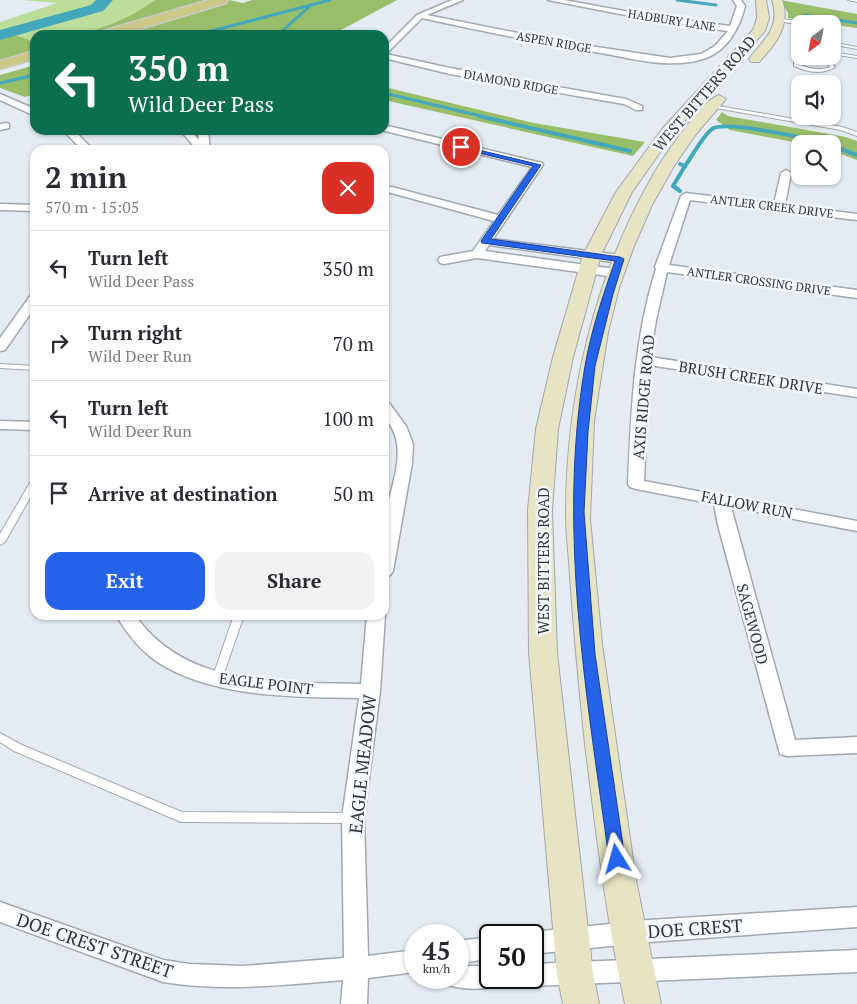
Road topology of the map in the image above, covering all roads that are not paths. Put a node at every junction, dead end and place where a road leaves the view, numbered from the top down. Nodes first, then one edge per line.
1 (459, 0) edge
2 (552, 0) edge
3 (737, 0) edge
4 (761, 0) edge
5 (777, 0) edge
6 (850, 0) edge
7 (227, 1) edge
8 (857, 1) edge
9 (421, 16) junction
10 (764, 18) junction
11 (781, 20) junction
12 (791, 21) edge
13 (791, 22) edge
14 (124, 30) edge
15 (143, 30) edge
16 (733, 30) junction
17 (843, 46) dead end
18 (389, 48) edge
19 (857, 48) edge
20 (841, 54) edge
21 (30, 56) edge
22 (389, 57) edge
23 (803, 57) edge
24 (857, 57) edge
25 (30, 62) edge
26 (0, 64) edge
27 (0, 71) edge
28 (745, 71) dead end
29 (732, 85) dead end
30 (0, 97) edge
31 (0, 102) edge
32 (712, 106) junction
33 (20, 107) junction
34 (638, 108) dead end
35 (30, 111) edge
36 (389, 129) edge
37 (668, 131) junction
38 (857, 134) edge
39 (73, 135) edge
40 (190, 135) edge
41 (688, 135) junction
42 (83, 145) edge
43 (199, 145) edge
44 (786, 173) dead end
45 (389, 189) edge
46 (686, 196) joint
47 (0, 207) edge
48 (779, 207) junction
49 (30, 208) edge
50 (857, 217) edge
51 (500, 219) junction
52 (485, 241) junction
53 (534, 247) junction
54 (478, 254) junction
55 (444, 260) dead end
56 (528, 260) junction
57 (604, 264) junction
58 (661, 267) junction
59 (857, 294) edge
60 (29, 314) edge
61 (0, 346) edge
62 (644, 360) junction
63 (0, 366) edge
64 (30, 368) edge
65 (857, 393) edge
66 (389, 413) edge
67 (0, 425) edge
68 (30, 426) edge
69 (636, 484) joint
70 (30, 489) edge
71 (721, 499) junction
72 (857, 526) edge
73 (0, 542) edge
74 (389, 544) edge
75 (129, 620) edge
76 (237, 620) edge
77 (376, 620) edge
78 (218, 679) junction
79 (370, 691) junction
80 (0, 737) edge
81 (857, 745) edge
82 (353, 818) junction
83 (0, 912) edge
84 (857, 917) edge
85 (627, 933) junction
86 (572, 938) junction
87 (544, 942) edge
88 (857, 961) edge
89 (404, 964) edge
90 (356, 967) junction
91 (635, 972) junction
92 (575, 974) junction
93 (544, 975) edge
94 (354, 1004) edge
95 (581, 1004) edge
96 (643, 1004) edge

1 - 9 street
2 - 16 street, HADBURY LANE
3 - 16 street
4 - 10 main road, WEST BITTERS ROAD
5 - 11 main road
6 - 8 lane
7 - 14 main road
7 - 15 main road
9 - 16 street, ASPEN RIDGE
9 - 18 street
10 - 11 main road
10 - 37 main road, WEST BITTERS ROAD
11 - 12 lane
11 - 13 lane
11 - 28 main road, WEST BITTERS ROAD
17 - 19 lane
20 - 24 lane
21 - 26 main road
22 - 34 street, DIAMOND RIDGE
23 - 23 lane
25 - 27 main road
29 - 32 main road, WEST BITTERS ROAD
30 - 33 street
31 - 33 street
32 - 38 lane
32 - 41 main road, WEST BITTERS ROAD
33 - 35 street
36 - 51 street
37 - 41 main road
37 - 57 main road, WEST BITTERS ROAD
39 - 42 street
40 - 43 street
41 - 57 main road, WEST BITTERS ROAD
44 - 48 street
45 - 51 street
46 - 48 street, ANTLER CREEK DRIVE
46 - 58 street, AXIS RIDGE ROAD
47 - 49 street
48 - 50 street, ANTLER CREEK DRIVE
51 - 52 street
52 - 53 street
52 - 54 street
53 - 56 street
53 - 57 street
54 - 55 street
54 - 56 street
56 - 57 street
57 - 85 main road, WEST BITTERS ROAD
57 - 86 main road, WEST BITTERS ROAD
58 - 59 street, ANTLER CROSSING DRIVE
58 - 62 street, AXIS RIDGE ROAD
60 - 61 street
62 - 65 street, BRUSH CREEK DRIVE
62 - 69 street, AXIS RIDGE ROAD
63 - 64 lane
66 - 74 street
67 - 68 street
69 - 71 street, FALLOW RUN
70 - 73 lane
71 - 72 street, FALLOW RUN
71 - 81 street, SAGEWOOD
75 - 78 street, EAGLE POINT
76 - 78 lane
77 - 79 street, EAGLE MEADOW
78 - 79 street, EAGLE POINT
79 - 82 street, EAGLE MEADOW
80 - 82 lane
82 - 90 street, EAGLE MEADOW
83 - 90 street, DOE CREST STREET
84 - 85 street, DOE CREST
85 - 86 street, DOE CREST
85 - 91 main road, WEST BITTERS ROAD
86 - 87 street, DOE CREST
86 - 92 main road, WEST BITTERS ROAD
88 - 91 street
89 - 90 street, DOE CREST STREET
90 - 94 street, EAGLE MEADOW
91 - 92 street
91 - 96 main road, WEST BITTERS ROAD
92 - 93 street
92 - 95 main road, WEST BITTERS ROAD

